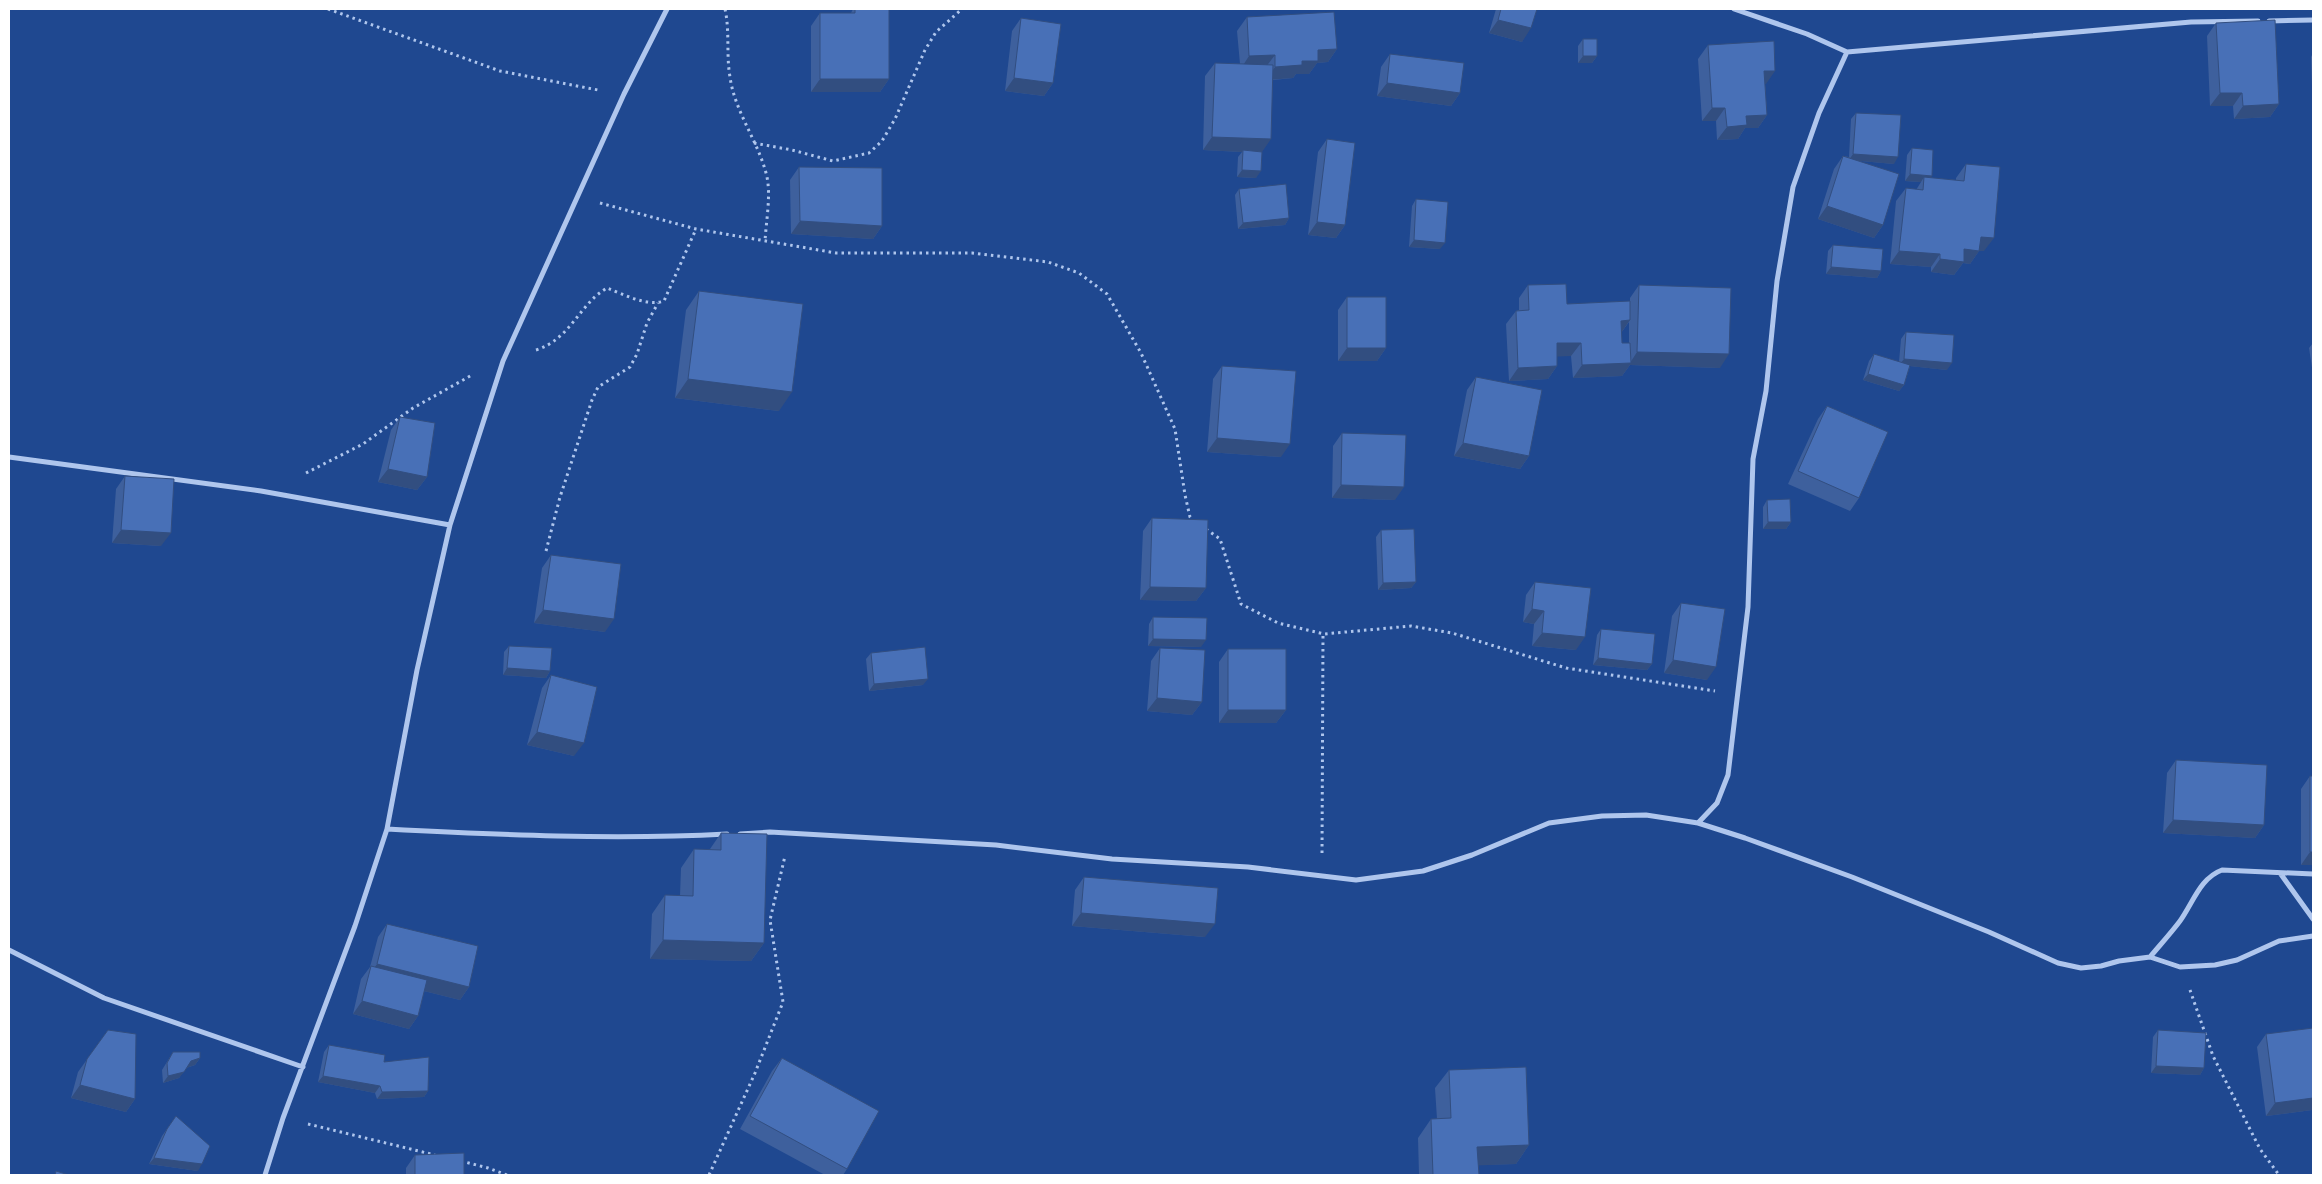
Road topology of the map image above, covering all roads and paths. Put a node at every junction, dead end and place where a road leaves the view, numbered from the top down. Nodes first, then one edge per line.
1 (328, 9) edge
2 (667, 9) edge
3 (725, 9) edge
4 (962, 9) edge
5 (1734, 9) edge
6 (2313, 20) edge
7 (1847, 52) junction
8 (624, 94) junction
9 (754, 143) junction
10 (578, 197) junction
11 (696, 230) junction
12 (765, 242) junction
13 (658, 303) junction
14 (503, 361) junction
15 (9, 457) edge
16 (301, 475) dead end
17 (450, 525) junction
18 (546, 551) dead end
19 (1324, 634) junction
20 (1737, 695) junction
21 (1698, 823) junction
22 (387, 829) junction
23 (791, 834) junction
24 (2280, 872) junction
25 (2313, 874) edge
26 (1322, 876) junction
27 (2313, 919) edge
28 (2313, 936) edge
29 (9, 950) edge
30 (2150, 957) junction
31 (2180, 967) junction
32 (303, 1067) junction
33 (283, 1118) junction
34 (443, 1157) edge
35 (452, 1159) edge
36 (265, 1175) edge
37 (507, 1175) edge
38 (709, 1175) edge
39 (2279, 1175) edge

1 - 8 path
2 - 8 street
3 - 9 path
4 - 9 path
5 - 7 street
6 - 7 street
7 - 20 street
8 - 10 street
9 - 12 path
10 - 11 path
10 - 14 street
11 - 12 path
11 - 13 path
12 - 19 path
13 - 14 path
13 - 18 path
14 - 16 path
14 - 17 street
15 - 17 street
17 - 22 street
19 - 20 path
19 - 26 path
20 - 21 street
21 - 26 street
21 - 30 street
22 - 23 street
22 - 32 street
23 - 26 street
23 - 38 path
24 - 25 street
24 - 27 street
24 - 30 street
28 - 31 street
29 - 32 street
30 - 31 street
31 - 39 path
32 - 33 street
33 - 34 path
33 - 36 street
35 - 37 path

